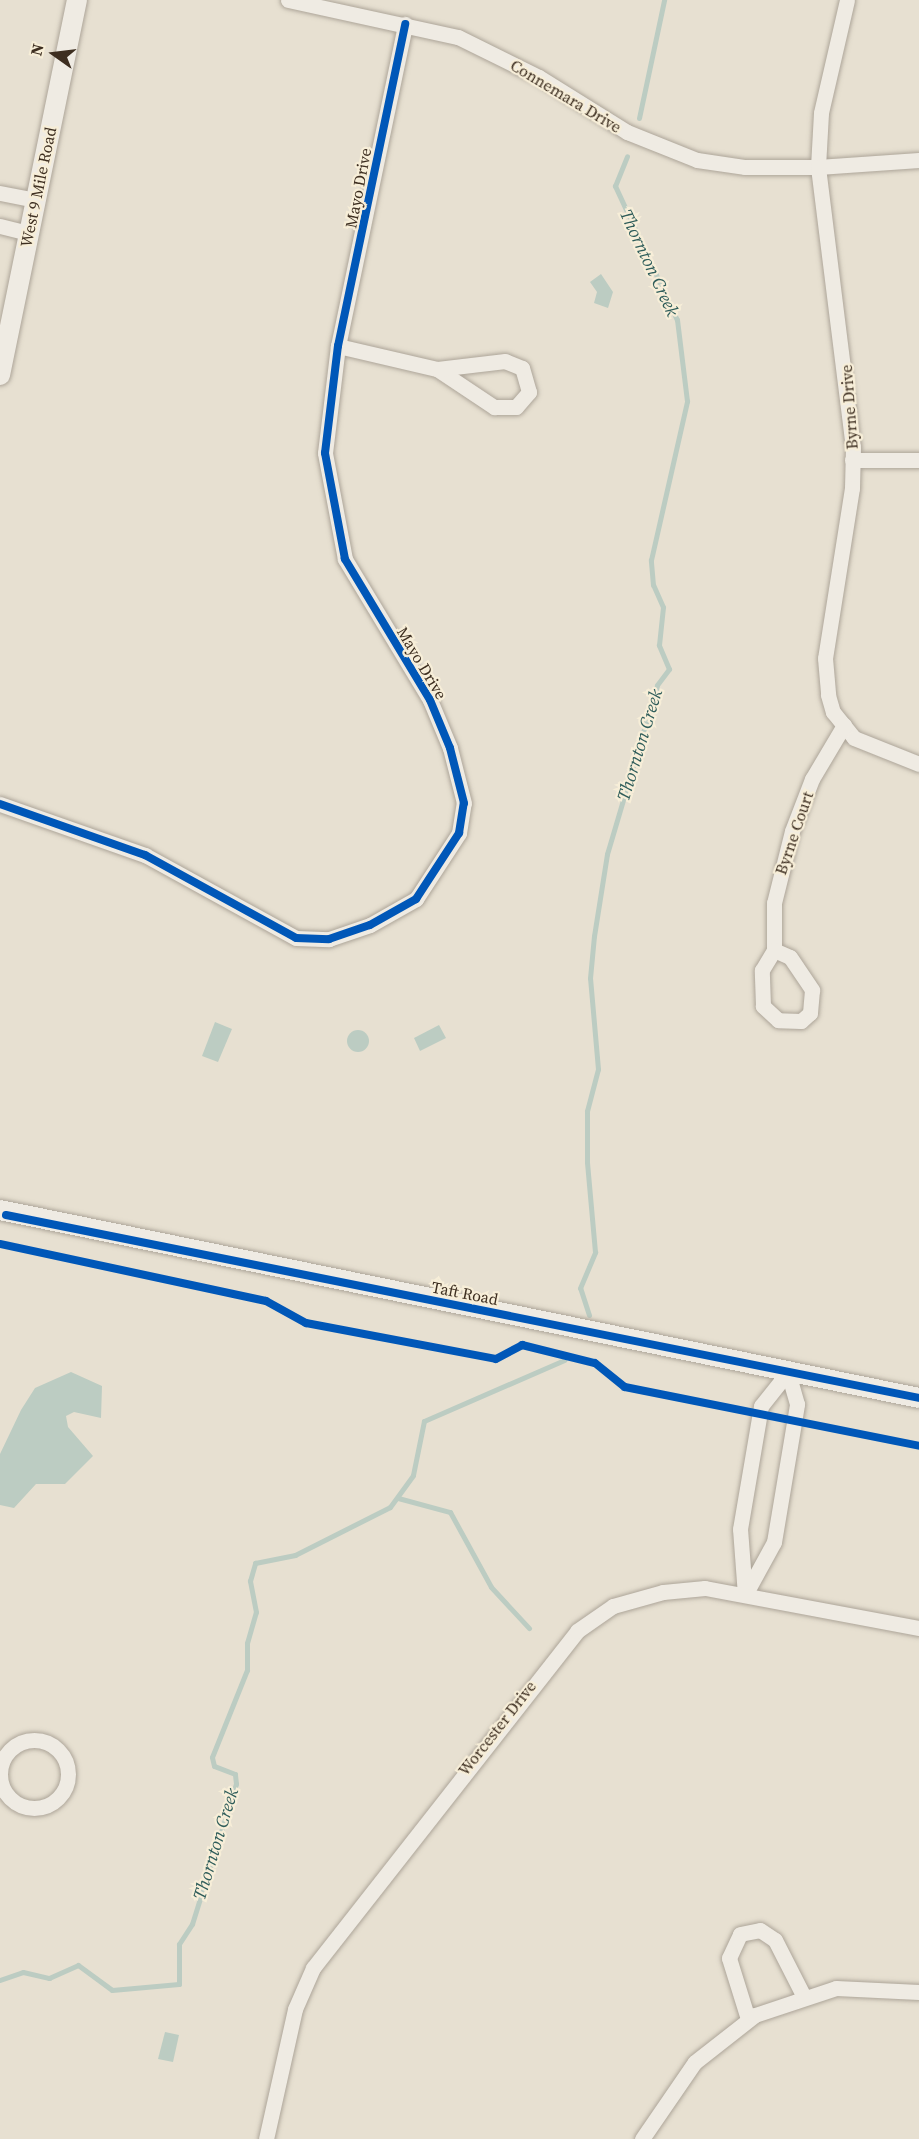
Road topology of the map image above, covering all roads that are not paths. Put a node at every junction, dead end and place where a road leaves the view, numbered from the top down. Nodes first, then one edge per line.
1 (77, 0) edge
2 (288, 0) edge
3 (847, 0) edge
4 (405, 24) junction
5 (919, 160) edge
6 (818, 167) junction
7 (0, 193) edge
8 (36, 200) junction
9 (0, 226) edge
10 (29, 233) junction
11 (338, 346) junction
12 (437, 369) junction
13 (0, 375) edge
14 (852, 460) junction
15 (919, 460) edge
16 (844, 725) junction
17 (919, 764) edge
18 (0, 804) edge
19 (774, 950) junction
20 (2, 1214) edge
21 (788, 1372) junction
22 (919, 1398) edge
23 (745, 1595) junction
24 (919, 1628) edge
25 (1, 1787) edge
26 (919, 1992) edge
27 (803, 1995) junction
28 (748, 2019) junction
29 (266, 2139) edge
30 (642, 2139) edge

1 - 8 street, West 9 Mile Road
2 - 4 street, Connemara Drive
3 - 6 street, Byrne Drive
4 - 6 street, Connemara Drive
4 - 11 street, Mayo Drive
5 - 6 street, Connemara Drive
6 - 14 street, Byrne Drive
7 - 8 street
8 - 10 street, West 9 Mile Road
9 - 10 street
10 - 13 street, West 9 Mile Road
11 - 12 street
11 - 18 street, Mayo Drive
12 - 12 street
14 - 15 street
14 - 16 street, Byrne Drive
16 - 17 street, Byrne Drive
16 - 19 street, Byrne Court
19 - 19 street, Byrne Court
20 - 21 street, Taft Road
21 - 22 street, Taft Road
21 - 23 street
21 - 23 street
23 - 24 street, Worcester Drive
23 - 29 street, Worcester Drive
25 - 25 street
26 - 27 street
27 - 28 street
27 - 28 street
28 - 30 street

